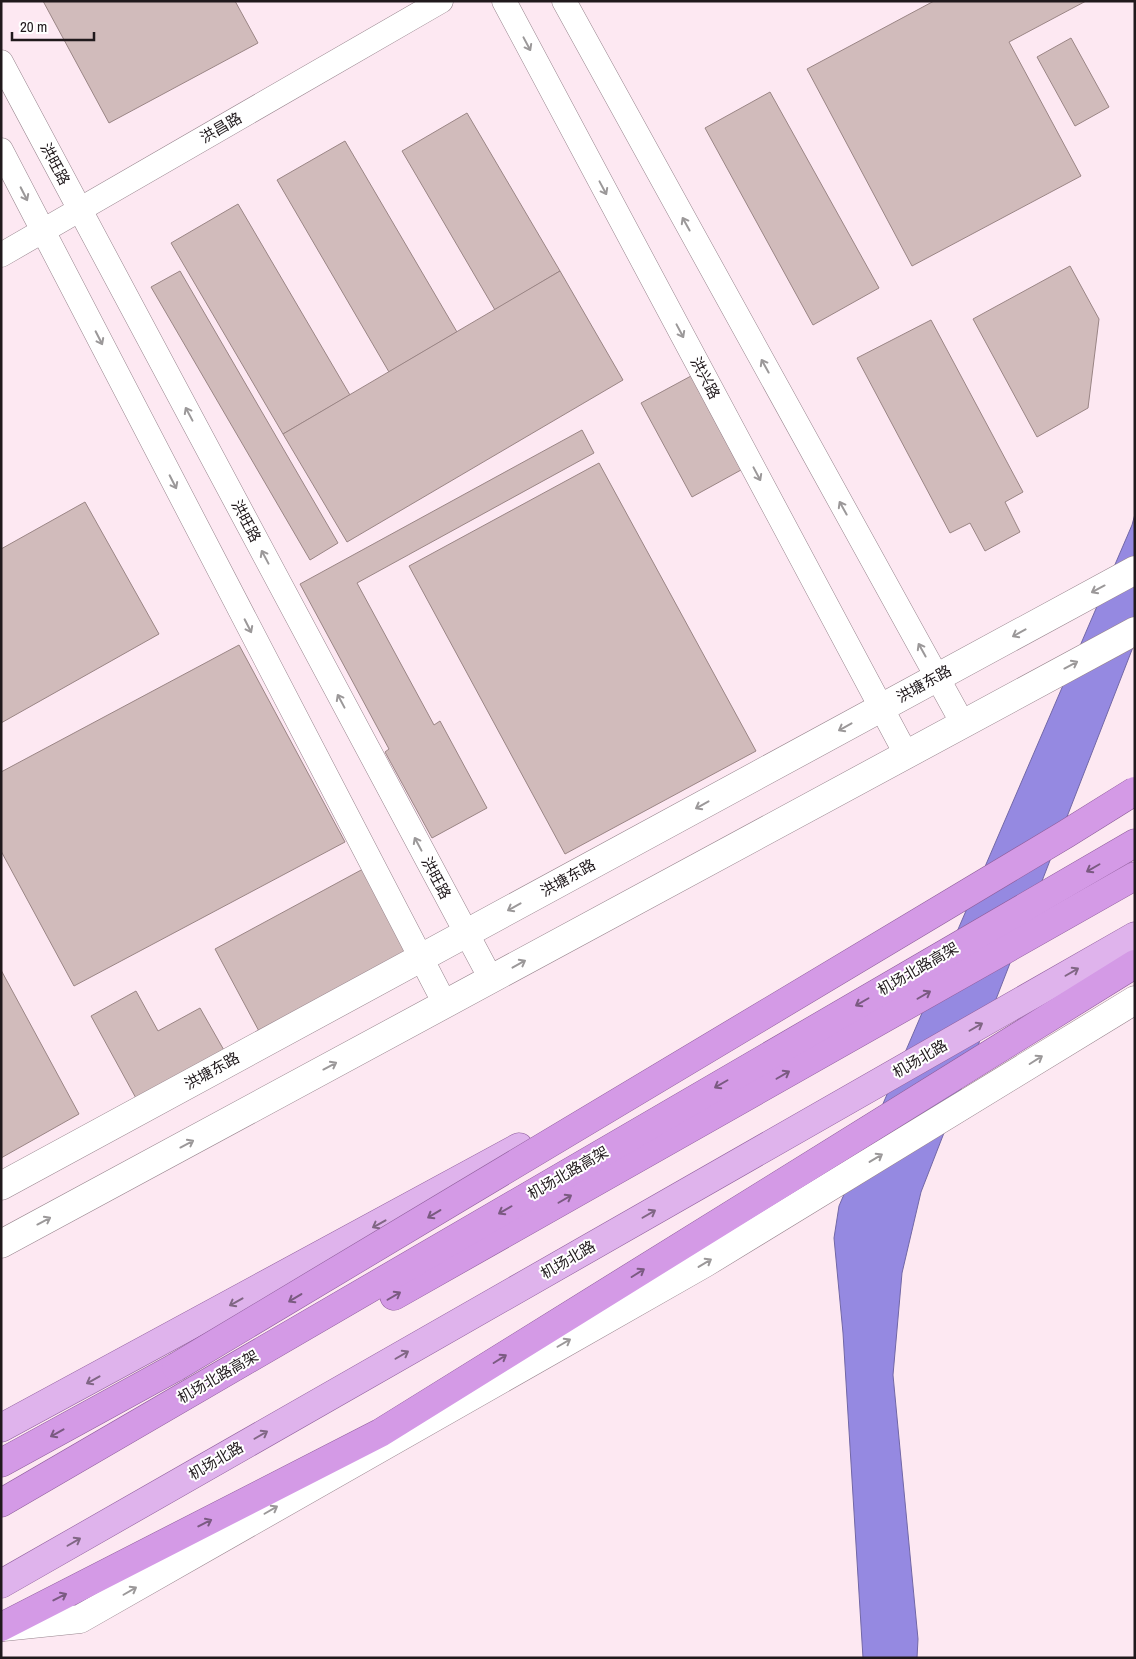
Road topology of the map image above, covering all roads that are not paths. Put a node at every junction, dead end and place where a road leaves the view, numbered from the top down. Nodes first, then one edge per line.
1 (441, 1) edge
2 (504, 1) edge
3 (564, 1) edge
4 (1, 62) edge
5 (1, 150) edge
6 (80, 210) junction
7 (43, 231) junction
8 (1, 255) edge
9 (1135, 570) edge
10 (1135, 631) edge
11 (937, 677) junction
12 (881, 707) junction
13 (963, 724) junction
14 (906, 754) junction
15 (1135, 791) edge
16 (1135, 806) edge
17 (1135, 843) edge
18 (1135, 876) edge
19 (466, 933) junction
20 (1135, 936) edge
21 (420, 958) junction
22 (1135, 964) edge
23 (491, 979) junction
24 (1135, 1000) edge
25 (445, 1004) junction
26 (1, 1186) edge
27 (1, 1244) edge
28 (1, 1428) edge
29 (1, 1463) edge
30 (1, 1503) edge
31 (1, 1519) edge
32 (1, 1584) edge
33 (1, 1627) edge

1 - 6 street, 洪昌路
2 -> 12 street, 洪兴路
11 -> 3 street
4 - 6 street, 洪旺路
5 -> 7 street
6 - 7 street, 洪昌路
19 -> 6 street, 洪旺路
7 - 8 street, 洪昌路
7 -> 21 street
9 -> 11 main road, 洪塘东路
13 -> 10 main road
11 - 12 main road, 洪塘东路
11 - 13 street
12 - 14 street, 洪兴路
12 -> 19 main road, 洪塘东路
13 - 14 main road
23 -> 14 main road
15 -> 29 highway, bridge
16 -> 28 main road
17 -> 30 highway, 机场北路高架
31 -> 18 highway, 机场北路高架
19 - 21 main road, 洪塘东路
19 - 23 street, 洪旺路
32 -> 20 main road, 机场北路
21 - 25 street
21 - 26 main road, 洪塘东路
33 -> 22 highway
23 - 25 main road
33 -> 24 main road
27 -> 25 main road

